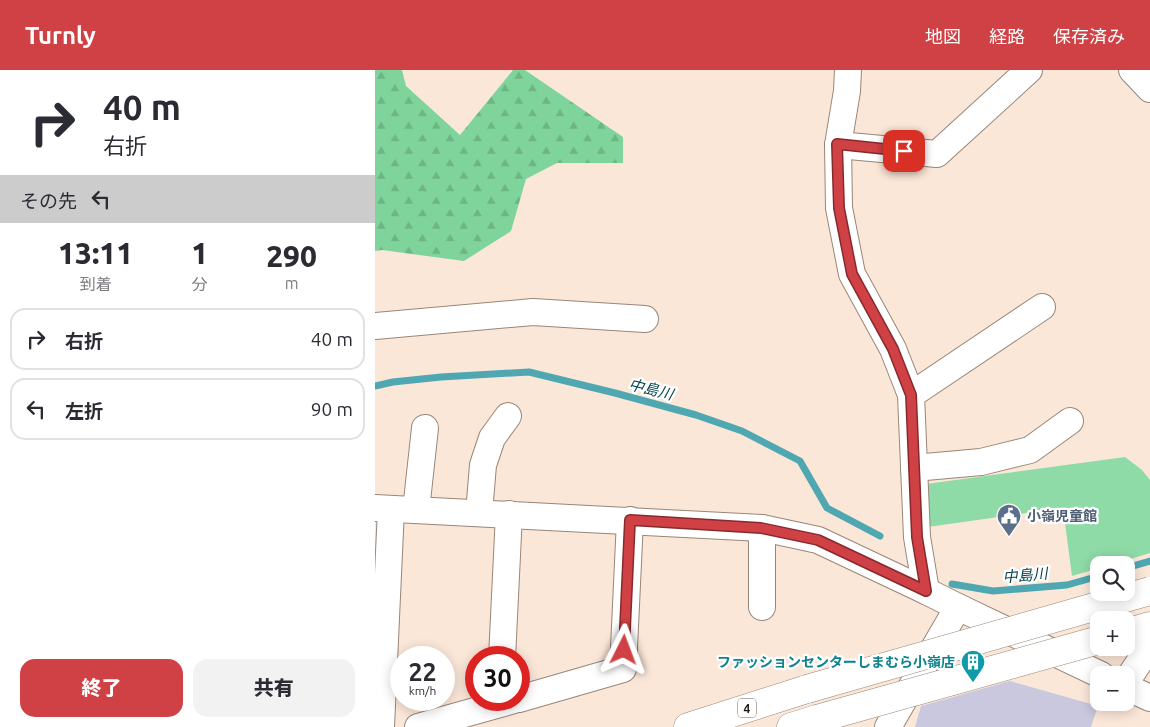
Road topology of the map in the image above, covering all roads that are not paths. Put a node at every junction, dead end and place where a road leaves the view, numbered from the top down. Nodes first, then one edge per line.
1 (849, 70) edge
2 (1029, 70) edge
3 (1132, 70) edge
4 (1150, 89) edge
5 (837, 144) junction
6 (1043, 307) dead end
7 (645, 319) dead end
8 (375, 326) edge
9 (911, 395) junction
10 (508, 416) dead end
11 (1070, 421) dead end
12 (425, 428) dead end
13 (914, 468) junction
14 (383, 509) edge
15 (416, 510) junction
16 (479, 513) junction
17 (509, 514) junction
18 (630, 520) junction
19 (761, 528) junction
20 (926, 591) junction
21 (1150, 591) edge
22 (762, 607) dead end
23 (957, 607) junction
24 (1150, 626) edge
25 (1135, 630) edge
26 (1090, 643) edge
27 (503, 646) edge
28 (1150, 649) edge
29 (1135, 668) edge
30 (1090, 670) edge
31 (1135, 691) edge
32 (530, 695) edge
33 (1150, 698) edge
34 (473, 711) edge
35 (381, 727) edge
36 (418, 727) edge
37 (688, 727) edge
38 (791, 727) edge
39 (888, 727) edge

1 - 5 street
2 - 5 street
3 - 4 street
5 - 9 street
6 - 9 street
7 - 8 street
9 - 13 street
10 - 16 street
11 - 13 street
12 - 15 street
13 - 20 street
14 - 15 street
14 - 35 street
15 - 16 street
16 - 17 street
17 - 18 street
17 - 27 street
18 - 19 street
18 - 32 street
19 - 20 street
19 - 22 street
20 - 23 street
21 - 37 highway, 4, bridge
23 - 30 street
23 - 39 street
24 - 25 highway
26 - 38 highway, bridge
28 - 29 street
31 - 33 street
34 - 36 street

